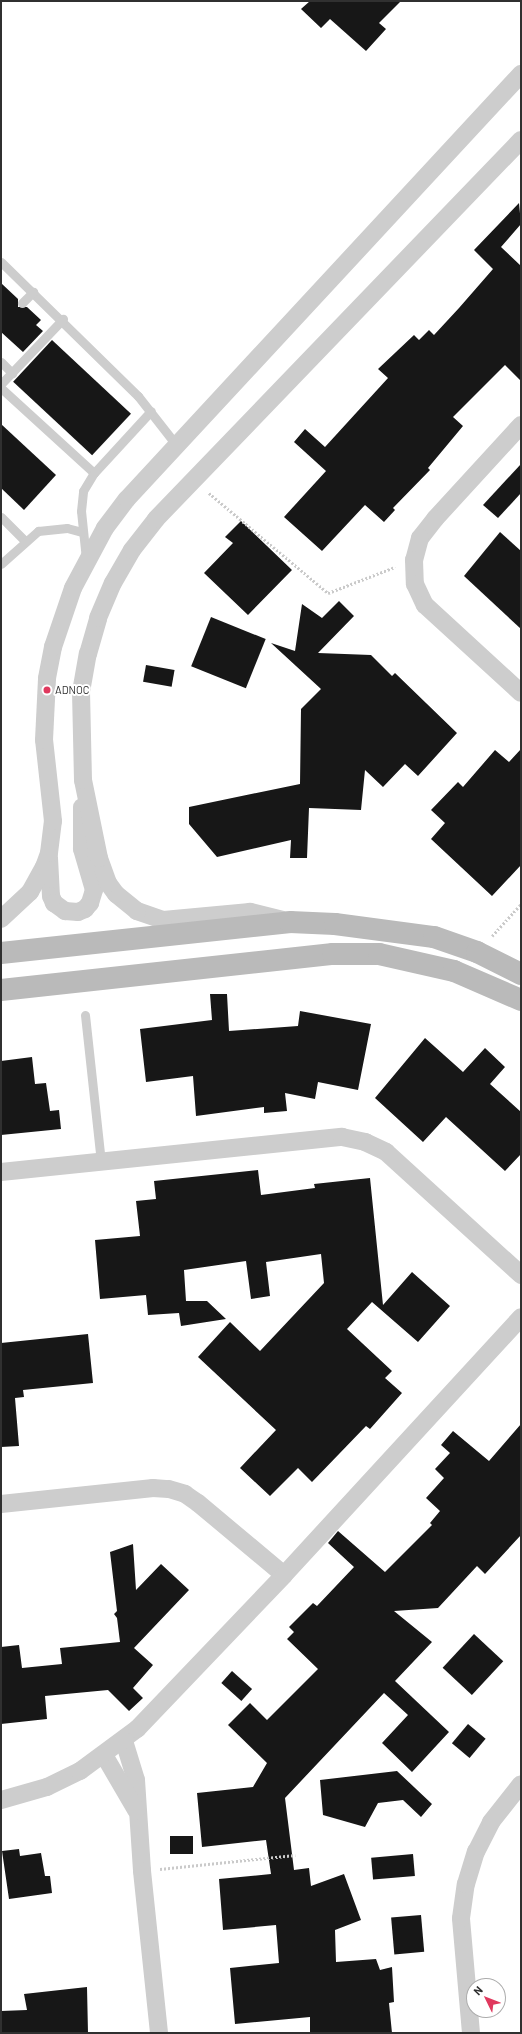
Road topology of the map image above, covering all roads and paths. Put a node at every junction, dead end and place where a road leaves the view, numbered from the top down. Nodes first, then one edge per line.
1 (521, 74) edge
2 (521, 140) edge
3 (1, 262) edge
4 (33, 292) junction
5 (22, 303) dead end
6 (62, 319) junction
7 (1, 362) edge
8 (12, 373) junction
9 (1, 384) edge
10 (1, 388) edge
11 (151, 410) junction
12 (521, 425) edge
13 (177, 446) junction
14 (94, 473) junction
15 (193, 480) junction
16 (1, 517) edge
17 (82, 532) junction
18 (25, 541) junction
19 (86, 560) junction
20 (414, 560) junction
21 (1, 564) edge
22 (521, 693) edge
23 (83, 780) junction
24 (49, 853) junction
25 (521, 904) edge
26 (1, 919) edge
27 (290, 922) junction
28 (477, 952) junction
29 (1, 953) edge
30 (521, 974) edge
31 (1, 990) edge
32 (521, 1000) edge
33 (85, 1015) dead end
34 (101, 1162) junction
35 (1, 1172) edge
36 (521, 1275) edge
37 (521, 1317) edge
38 (1, 1504) edge
39 (284, 1575) junction
40 (124, 1741) junction
41 (104, 1755) junction
42 (521, 1784) edge
43 (1, 1800) edge
44 (137, 1812) junction
45 (295, 1855) dead end
46 (142, 1871) junction
47 (159, 2033) edge
48 (471, 2033) edge

1 - 13 street
2 - 15 street
3 - 4 lane
4 - 5 lane
4 - 6 lane
6 - 8 lane
6 - 11 lane
7 - 8 lane
8 - 9 lane
10 - 14 lane
11 - 13 lane
11 - 14 lane
12 - 20 street
13 - 19 street
14 - 17 lane
15 - 20 path
15 - 23 street
16 - 18 lane
17 - 18 lane
17 - 19 lane
18 - 21 lane
19 - 24 street
20 - 22 street
23 - 24 street
23 - 27 street
24 - 26 street
25 - 28 path
27 - 28 street
27 - 29 street
28 - 30 street
31 - 32 street
33 - 34 lane
34 - 35 street
34 - 36 street
37 - 39 street
38 - 39 street
39 - 40 street
40 - 41 street
40 - 44 street
41 - 43 street
41 - 44 street
42 - 48 street
44 - 46 street
45 - 46 path
46 - 47 street

